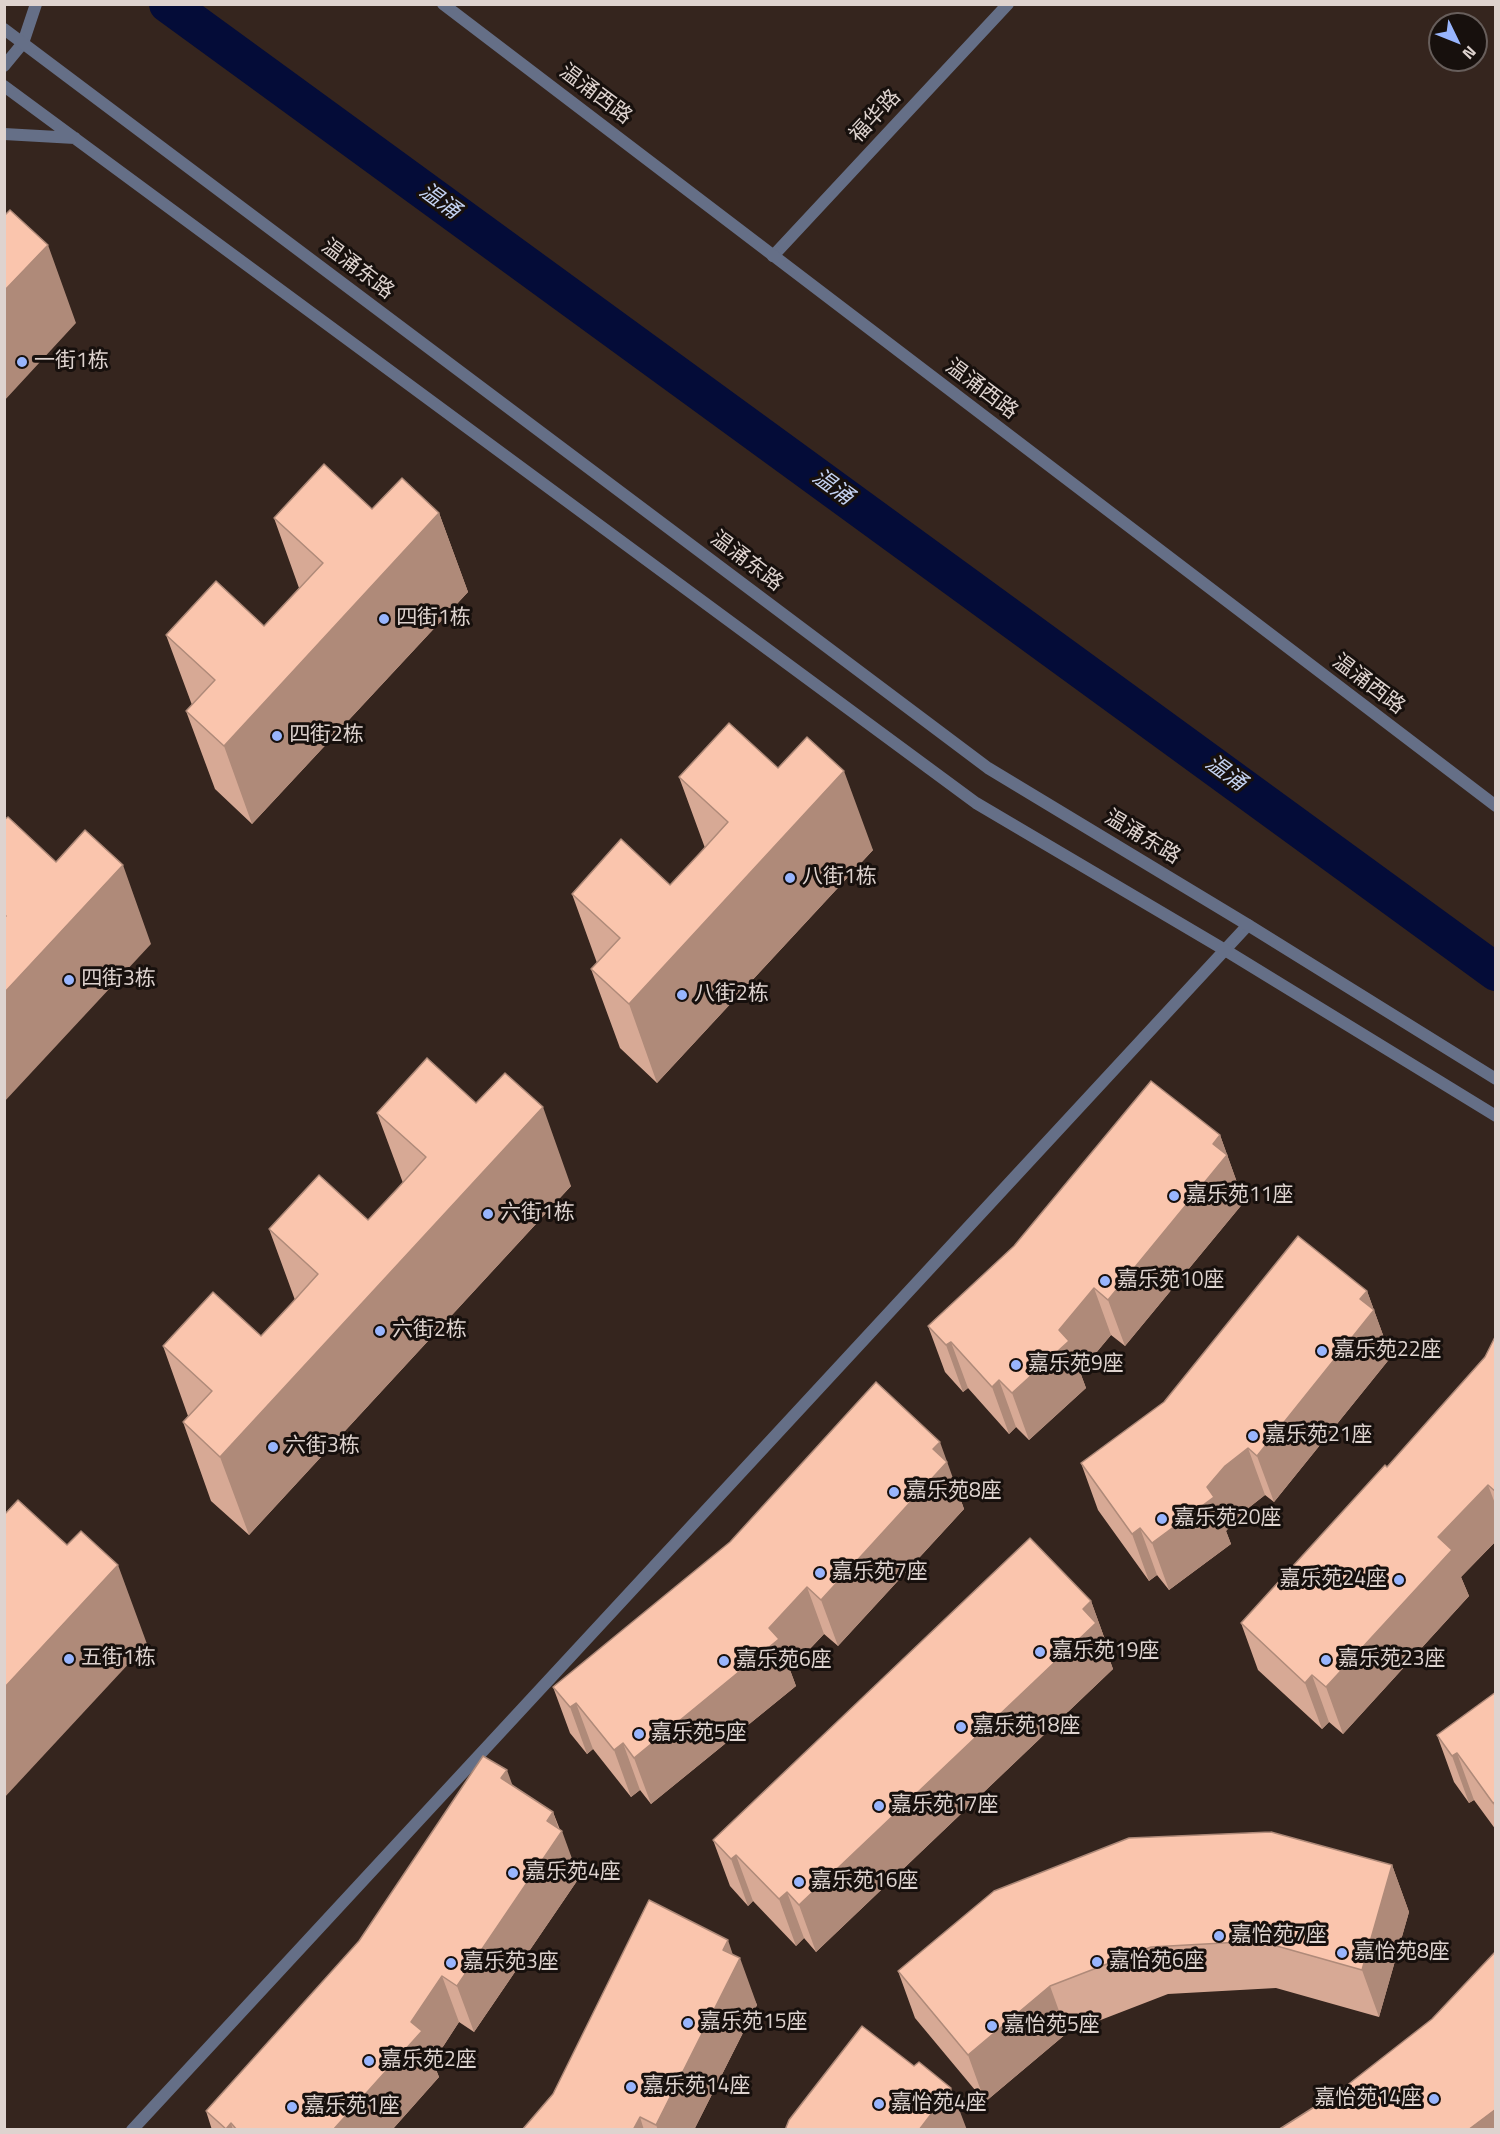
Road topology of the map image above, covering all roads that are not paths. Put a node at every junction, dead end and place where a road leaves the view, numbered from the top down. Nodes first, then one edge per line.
1 (36, 4) edge
2 (444, 4) edge
3 (1008, 4) edge
4 (4, 29) edge
5 (23, 43) junction
6 (4, 66) edge
7 (4, 86) edge
8 (4, 134) edge
9 (75, 138) junction
10 (773, 256) junction
11 (1496, 807) edge
12 (1248, 924) junction
13 (1225, 950) junction
14 (1496, 1079) edge
15 (1496, 1116) edge
16 (132, 2130) edge

1 - 5 street
2 - 10 street, 温涌西路
3 - 10 street, 福华路
4 - 5 street, 温涌东路
5 - 6 street
5 - 12 street, 温涌东路
7 - 9 street
8 - 9 street
9 - 13 street
10 - 11 street, 温涌西路
12 - 13 street
12 - 14 street, 温涌东路
13 - 15 street
13 - 16 street

